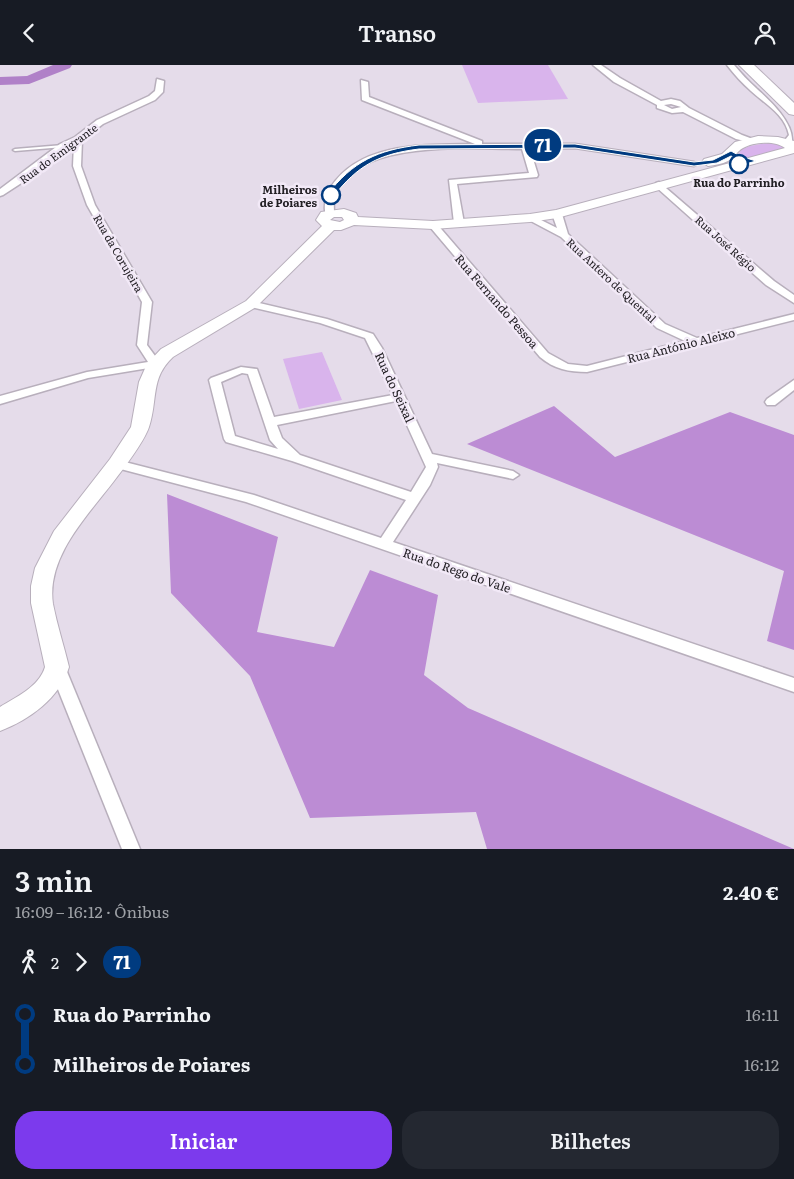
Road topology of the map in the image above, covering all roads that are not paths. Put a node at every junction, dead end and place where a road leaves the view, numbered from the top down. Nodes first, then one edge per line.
1 (596, 65) edge
2 (606, 65) edge
3 (730, 65) edge
4 (746, 65) edge
5 (752, 65) edge
6 (160, 81) dead end
7 (364, 82) dead end
8 (665, 103) junction
9 (794, 105) edge
10 (680, 110) junction
11 (794, 111) edge
12 (78, 139) junction
13 (754, 141) junction
14 (790, 144) edge
15 (486, 145) junction
16 (525, 145) junction
17 (62, 146) junction
18 (734, 149) junction
19 (15, 150) dead end
20 (752, 161) junction
21 (693, 170) junction
22 (659, 185) junction
23 (0, 193) edge
24 (557, 214) junction
25 (530, 218) junction
26 (330, 220) junction
27 (459, 223) junction
28 (433, 225) junction
29 (564, 235) junction
30 (794, 300) edge
31 (251, 304) junction
32 (794, 317) edge
33 (661, 326) junction
34 (696, 342) junction
35 (667, 349) junction
36 (155, 364) junction
37 (568, 369) joint
38 (794, 384) edge
39 (400, 397) junction
40 (0, 400) edge
41 (771, 401) dead end
42 (270, 422) junction
43 (427, 457) junction
44 (296, 458) junction
45 (118, 465) junction
46 (513, 475) dead end
47 (414, 498) junction
48 (384, 544) junction
49 (57, 667) junction
50 (794, 685) edge
51 (0, 720) edge
52 (131, 849) edge

1 - 8 street
2 - 8 street
3 - 14 street
4 - 11 highway
5 - 9 highway
6 - 12 street, Rua do Emigrante
7 - 15 street
8 - 10 street
10 - 13 street
10 - 18 street
12 - 17 street, Rua do Emigrante
12 - 36 street, Rua da Corujeira
13 - 14 street
13 - 18 street
14 - 20 street
15 - 16 street
15 - 26 street
16 - 21 street
16 - 27 street
17 - 19 lane
17 - 23 street, Rua do Emigrante
18 - 20 street
18 - 21 street
20 - 21 street
21 - 22 street
22 - 24 street
22 - 30 street, Rua José Régio
24 - 25 street
24 - 29 street, Rua Antero de Quental
25 - 27 street
25 - 29 street, Rua Antero de Quental
26 - 28 street
26 - 31 street
27 - 28 street
28 - 37 street, Rua Fernando Pessoa
29 - 33 street, Rua Antero de Quental
31 - 36 street
31 - 39 street, Rua do Seixal
32 - 34 street, Rua António Aleixo
33 - 34 street, Rua Antero de Quental
33 - 35 street, Rua Antero de Quental
34 - 35 street, Rua António Aleixo
35 - 37 street, Rua António Aleixo
36 - 40 street
36 - 45 street
38 - 41 street
39 - 42 street
39 - 43 street, Rua do Seixal
42 - 44 street
42 - 44 street
43 - 46 street
43 - 47 street, Rua do Seixal
44 - 47 street
45 - 48 street, Rua do Rego do Vale
45 - 49 street
47 - 48 street, Rua do Seixal
48 - 50 street, Rua do Rego do Vale
49 - 51 street
49 - 52 street

